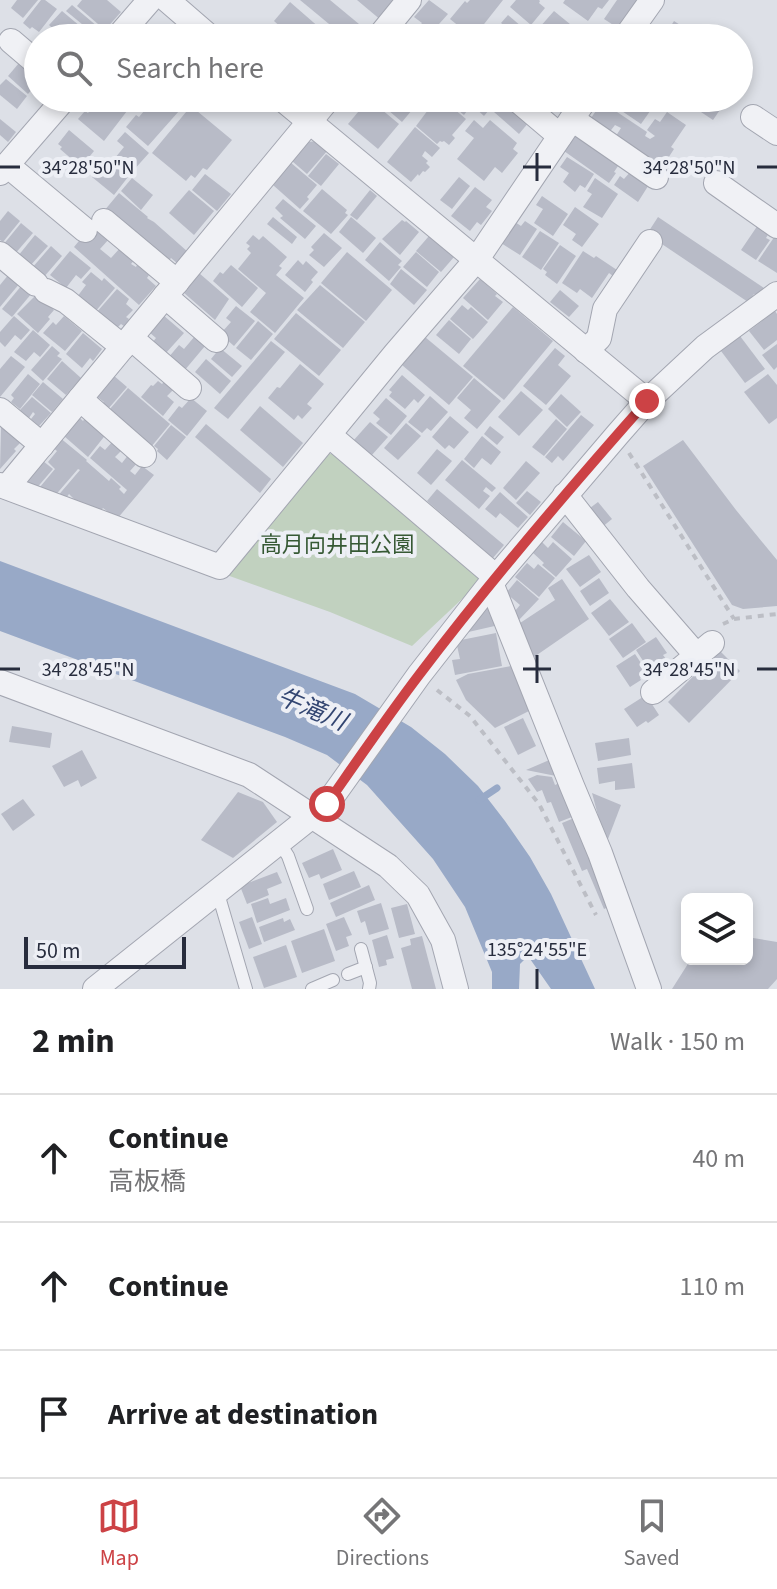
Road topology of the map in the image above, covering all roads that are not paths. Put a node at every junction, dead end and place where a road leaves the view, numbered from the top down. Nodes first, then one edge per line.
1 (150, 0) edge
2 (167, 0) edge
3 (409, 0) edge
4 (652, 0) edge
5 (129, 24) edge
6 (195, 24) edge
7 (389, 24) edge
8 (635, 24) edge
9 (11, 41) dead end
10 (24, 52) edge
11 (53, 112) edge
12 (297, 112) edge
13 (317, 112) edge
14 (540, 112) edge
15 (576, 112) edge
16 (753, 117) dead end
17 (309, 122) junction
18 (566, 127) junction
19 (777, 133) edge
20 (4, 169) edge
21 (656, 177) dead end
22 (716, 183) dead end
23 (777, 226) edge
24 (650, 242) dead end
25 (0, 254) edge
26 (477, 259) junction
27 (171, 289) junction
28 (777, 294) edge
29 (216, 340) dead end
30 (127, 342) junction
31 (586, 351) junction
32 (189, 388) dead end
33 (80, 399) junction
34 (647, 401) junction
35 (0, 410) edge
36 (329, 435) junction
37 (42, 445) junction
38 (144, 455) dead end
39 (3, 486) edge
40 (565, 495) junction
41 (494, 580) junction
42 (0, 682) edge
43 (653, 692) dead end
44 (320, 810) junction
45 (279, 842) junction
46 (217, 890) junction
47 (307, 909) dead end
48 (361, 949) dead end
49 (366, 967) junction
50 (348, 974) dead end
51 (333, 980) dead end
52 (95, 989) edge
53 (246, 989) edge
54 (312, 989) edge
55 (369, 989) edge
56 (456, 989) edge
57 (649, 989) edge

1 - 5 street
2 - 6 street
3 - 7 street
4 - 8 street
9 - 10 street
11 - 20 street
12 - 17 street
13 - 17 street
14 - 18 street
15 - 18 street
16 - 19 street
17 - 26 street
17 - 27 street
18 - 21 street
18 - 26 street
20 - 27 street
22 - 23 street
24 - 31 street
25 - 30 street
26 - 31 street
26 - 36 street
27 - 29 street
27 - 30 street
28 - 34 street
30 - 32 street
30 - 33 street
31 - 34 street
33 - 37 street
33 - 38 street
34 - 40 street
35 - 37 street
36 - 39 street
36 - 41 street
37 - 39 street
40 - 41 street
40 - 43 street
41 - 44 street
41 - 57 street
42 - 44 street
44 - 45 street
44 - 56 street
45 - 46 street
45 - 47 lane
46 - 52 street
46 - 53 lane
48 - 49 lane
49 - 50 lane
49 - 55 lane
51 - 54 lane

